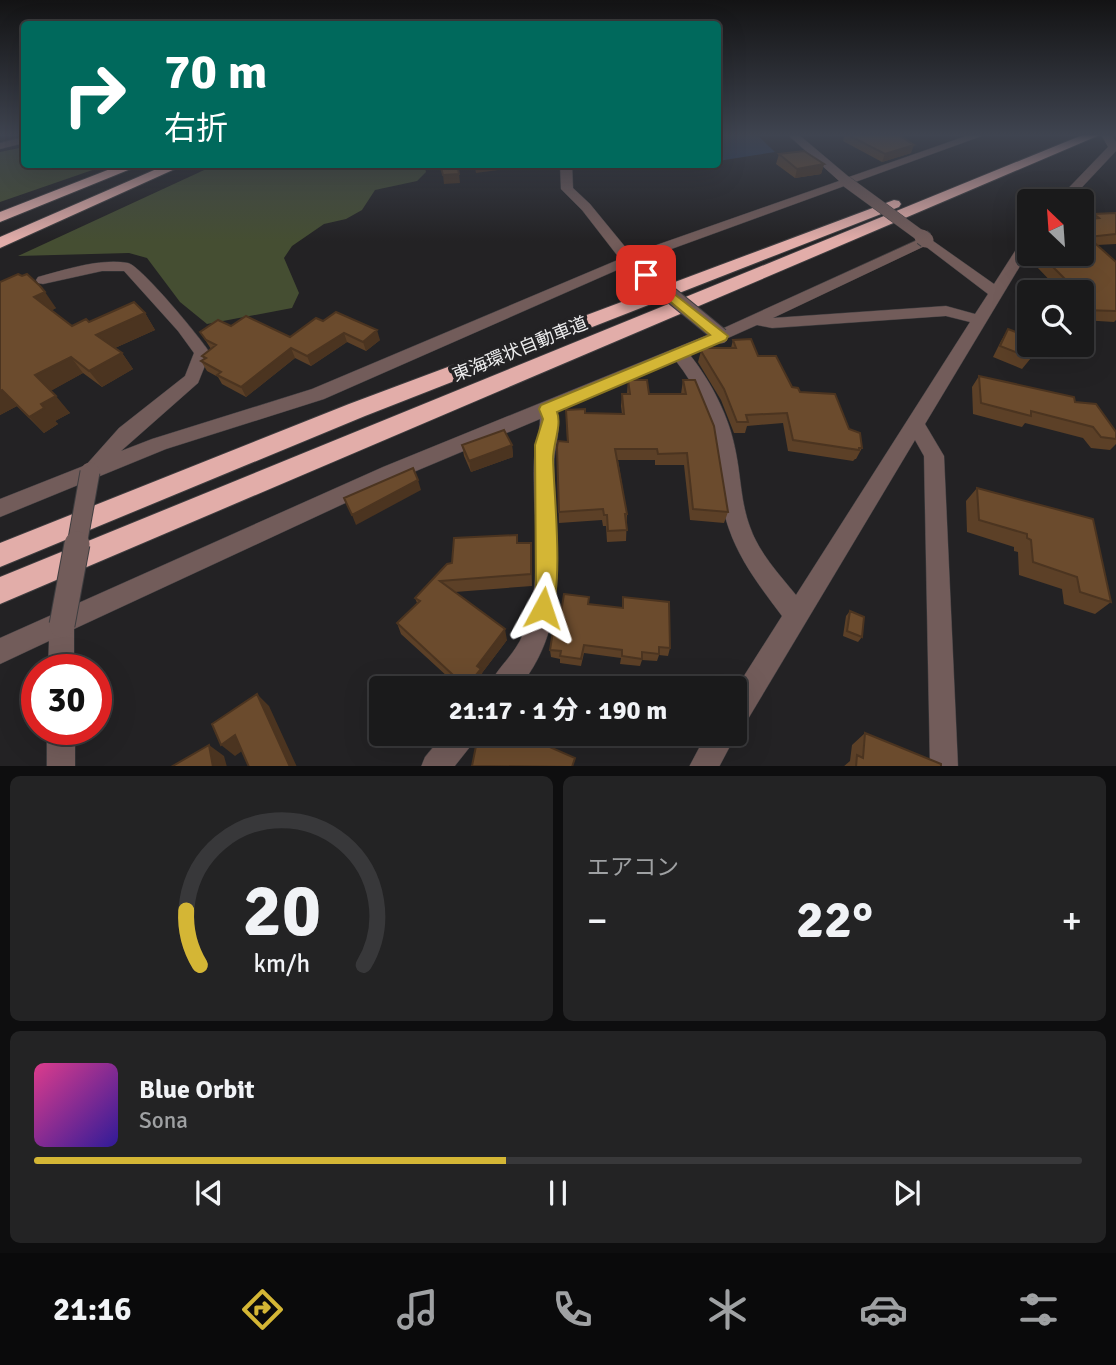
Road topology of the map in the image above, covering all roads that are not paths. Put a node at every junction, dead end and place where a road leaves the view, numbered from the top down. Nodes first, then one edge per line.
1 (122, 170) edge
2 (160, 170) edge
3 (167, 170) edge
4 (566, 170) edge
5 (833, 170) edge
6 (881, 170) edge
7 (984, 170) edge
8 (1034, 170) edge
9 (1084, 170) edge
10 (847, 182) junction
11 (1071, 189) edge
12 (0, 217) edge
13 (926, 240) junction
14 (0, 242) edge
15 (1017, 259) edge
16 (628, 260) junction
17 (43, 280) dead end
18 (996, 293) junction
19 (755, 320) junction
20 (981, 320) junction
21 (721, 336) junction
22 (679, 353) junction
23 (547, 409) junction
24 (916, 425) junction
25 (90, 472) junction
26 (0, 508) edge
27 (0, 555) edge
28 (0, 591) edge
29 (796, 614) junction
30 (62, 625) junction
31 (0, 651) edge
32 (61, 654) edge
33 (511, 676) edge
34 (747, 694) edge
35 (61, 745) edge
36 (452, 746) edge
37 (715, 746) edge
38 (61, 766) edge
39 (435, 766) edge
40 (703, 766) edge
41 (944, 766) edge

1 - 12 highway
2 - 14 highway
3 - 14 highway
4 - 16 street
5 - 10 street
6 - 10 street
7 - 27 highway, 東海環状自動車道
8 - 28 highway, 東海環状自動車道
9 - 11 street
10 - 13 street, bridge
10 - 16 street
13 - 18 street
13 - 19 street
15 - 18 street
16 - 21 street, bridge
16 - 25 street
17 - 25 street
18 - 20 street
19 - 20 street
19 - 21 street
20 - 24 street
21 - 22 street
22 - 23 street
22 - 29 street
23 - 30 street
23 - 33 street
24 - 29 street
24 - 41 street
25 - 26 street
25 - 30 street, bridge
29 - 34 street
30 - 31 street
30 - 32 street
35 - 38 street
36 - 39 street
37 - 40 street

